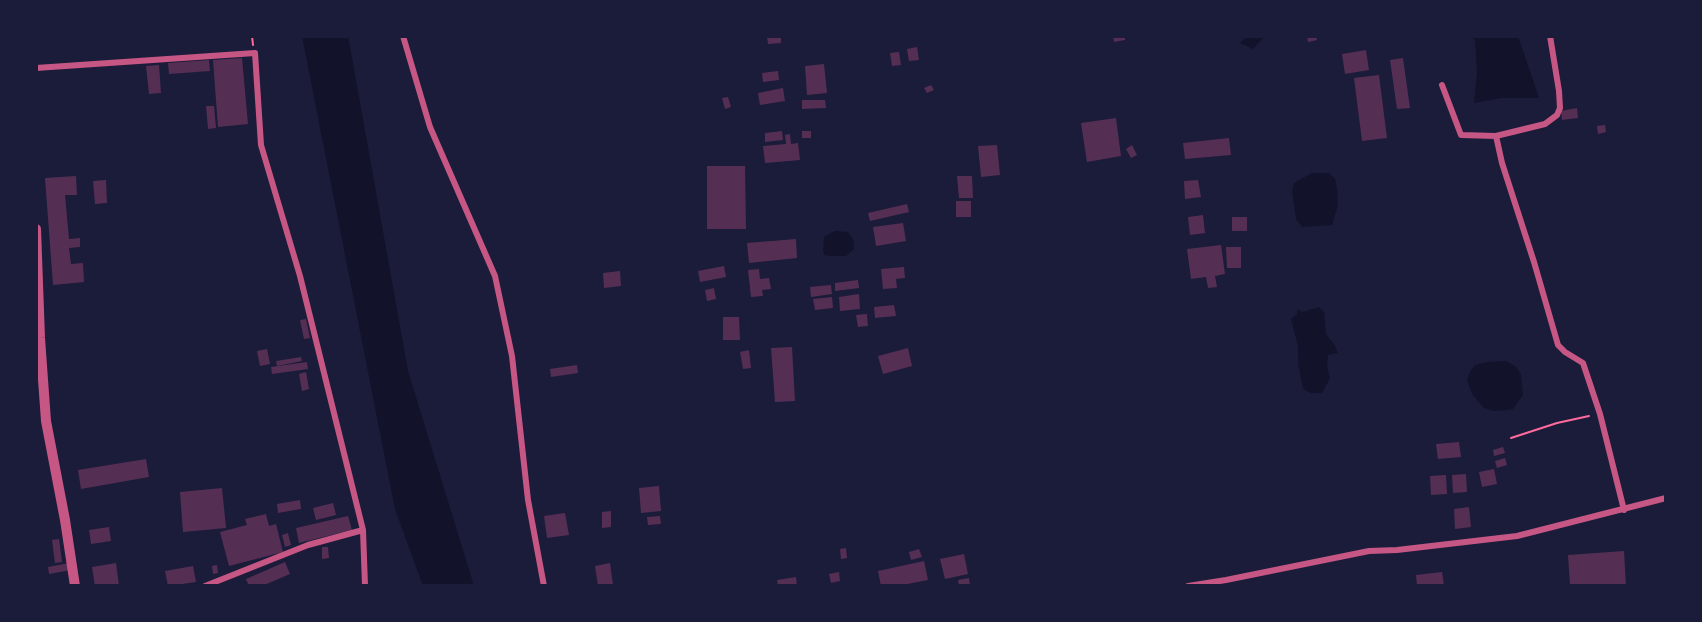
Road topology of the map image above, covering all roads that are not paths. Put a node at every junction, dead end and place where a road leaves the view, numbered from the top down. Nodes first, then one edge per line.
1 (404, 36) edge
2 (1550, 36) edge
3 (36, 68) edge
4 (1442, 85) dead end
5 (1496, 136) junction
6 (36, 229) edge
7 (36, 234) edge
8 (1666, 498) edge
9 (1624, 510) junction
10 (363, 530) junction
11 (75, 586) edge
12 (206, 586) edge
13 (365, 586) edge
14 (544, 586) edge
15 (1188, 586) edge

1 - 14 street
2 - 5 street
3 - 10 street
4 - 5 street
5 - 9 street
6 - 7 street
7 - 11 street
8 - 9 street
9 - 15 street
10 - 12 street
10 - 13 street

